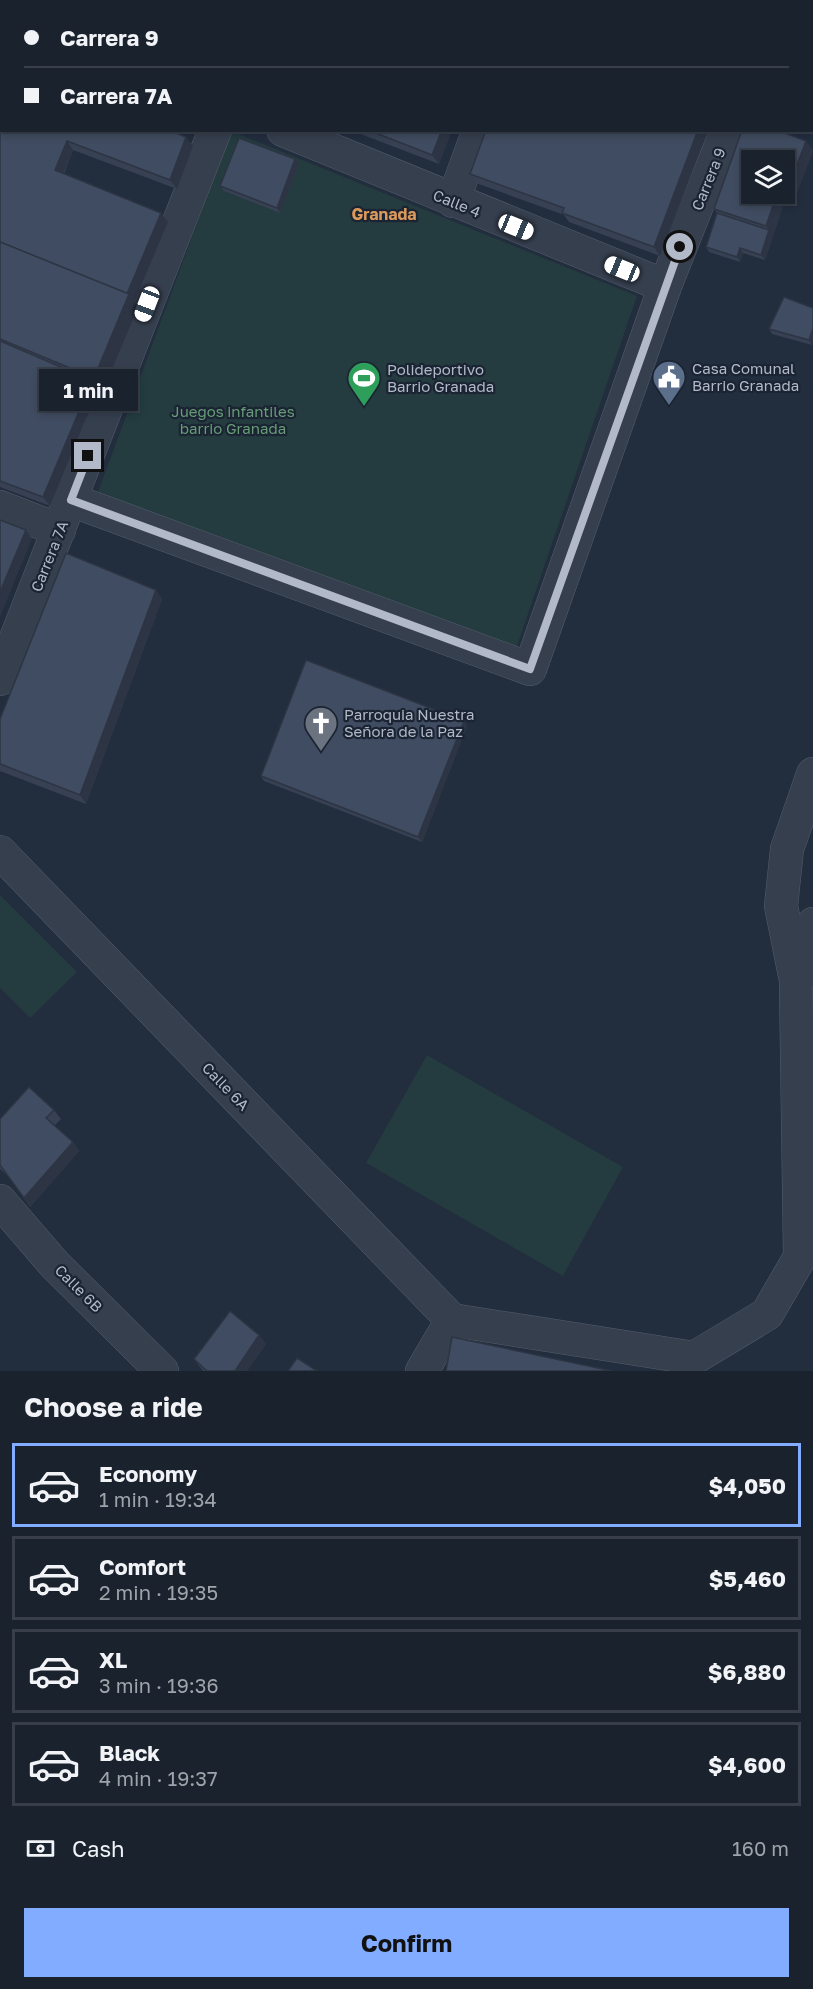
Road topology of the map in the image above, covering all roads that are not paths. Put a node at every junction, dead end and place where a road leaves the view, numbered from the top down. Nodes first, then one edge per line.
1 (214, 132) edge
2 (288, 132) edge
3 (478, 132) edge
4 (726, 132) edge
5 (453, 201) junction
6 (664, 286) junction
7 (71, 500) junction
8 (0, 507) edge
9 (59, 530) junction
10 (0, 679) edge
11 (813, 774) edge
12 (0, 852) edge
13 (813, 924) edge
14 (796, 985) junction
15 (0, 1202) edge
16 (452, 1320) junction
17 (162, 1371) edge
18 (422, 1371) edge

1 - 7 street, Carrera 7A
2 - 5 street, Calle 4
3 - 5 street
4 - 6 street, Carrera 9
5 - 6 street, Calle 4
6 - 7 street, Carrera 9
7 - 9 street, Carrera 7A
8 - 9 street
9 - 10 street, Carrera 7A
11 - 14 street
12 - 16 street, Calle 6A
13 - 14 street
14 - 16 street
15 - 17 street, Calle 6B
16 - 18 street

